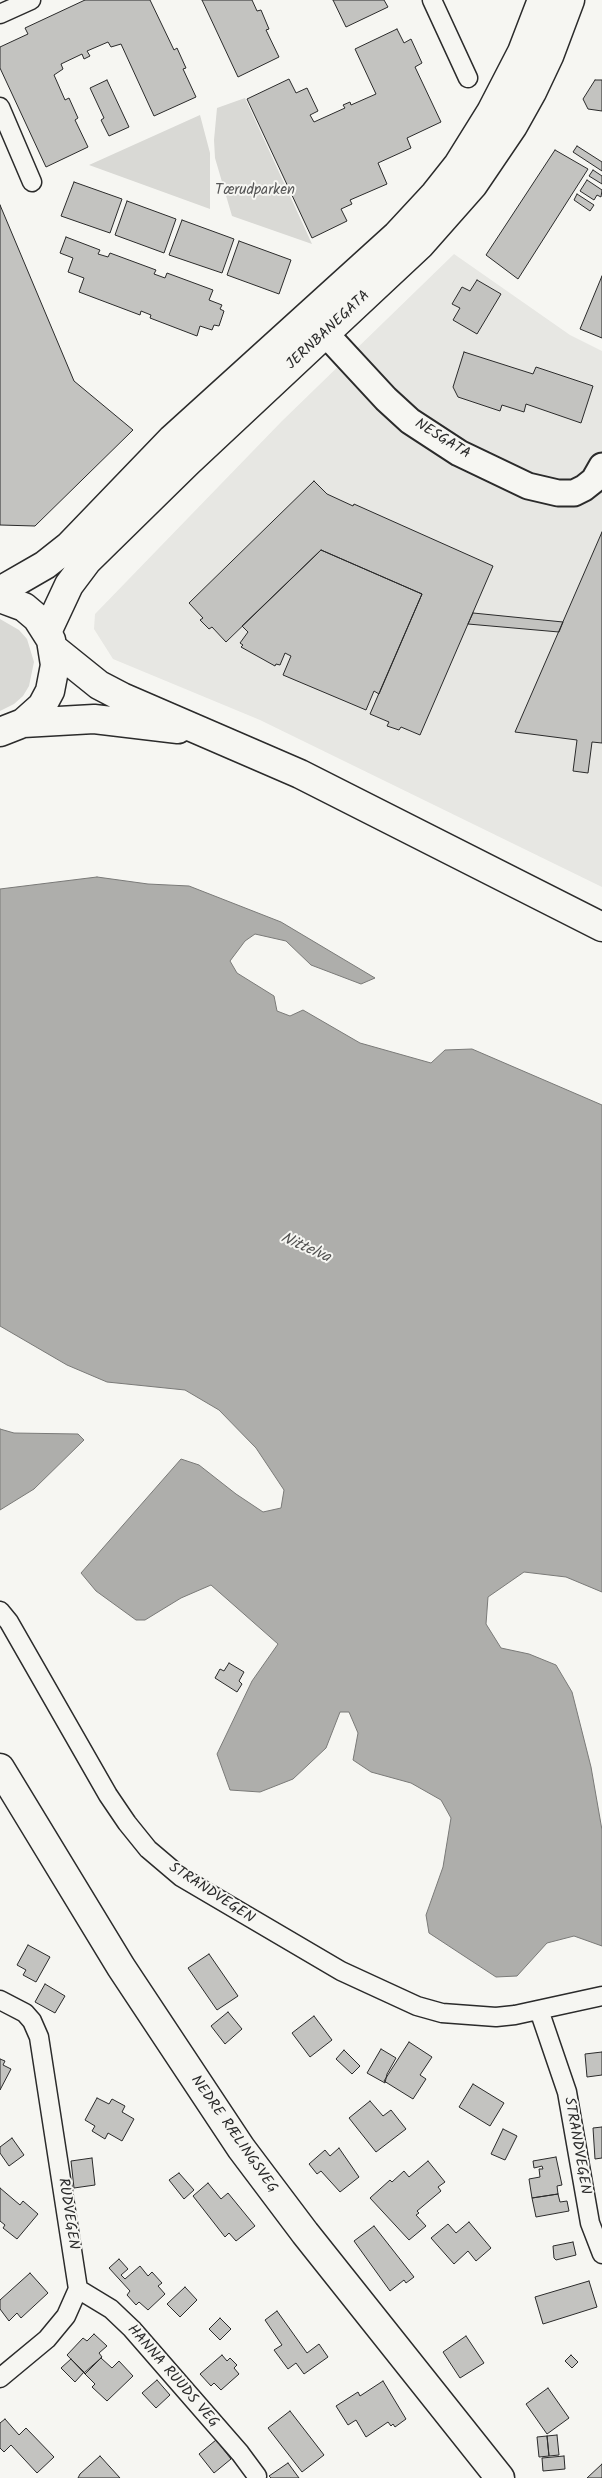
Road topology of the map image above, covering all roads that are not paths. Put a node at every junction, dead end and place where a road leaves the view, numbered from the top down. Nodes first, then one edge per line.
1 (31, 0) edge
2 (432, 0) edge
3 (542, 0) edge
4 (570, 0) edge
5 (0, 14) edge
6 (468, 78) dead end
7 (0, 107) edge
8 (32, 182) dead end
9 (308, 315) junction
10 (326, 334) junction
11 (602, 466) edge
12 (0, 591) edge
13 (0, 598) edge
14 (50, 640) junction
15 (11, 727) edge
16 (194, 730) junction
17 (602, 927) edge
18 (0, 1611) edge
19 (0, 1768) edge
20 (602, 1996) edge
21 (0, 2000) edge
22 (539, 2010) junction
23 (602, 2254) edge
24 (78, 2289) junction
25 (0, 2378) edge
26 (257, 2476) dead end
27 (500, 2478) edge

1 - 5 street
2 - 6 street
3 - 9 main road, JERNBANEGATA
4 - 10 main road, JERNBANEGATA
7 - 8 street
9 - 10 street, NESGATA
9 - 12 main road, JERNBANEGATA
10 - 11 street, NESGATA
10 - 14 main road, JERNBANEGATA
13 - 14 main road
14 - 15 main road
14 - 16 main road
15 - 16 main road
16 - 17 main road
18 - 22 street, STRANDVEGEN
19 - 27 main road, NEDRE RÆLINGSVEG
20 - 22 street, STRANDVEGEN
21 - 24 street, RUDVEGEN
22 - 23 street, STRANDVEGEN
24 - 25 street
24 - 26 street, HANNA RUUDS VEG

